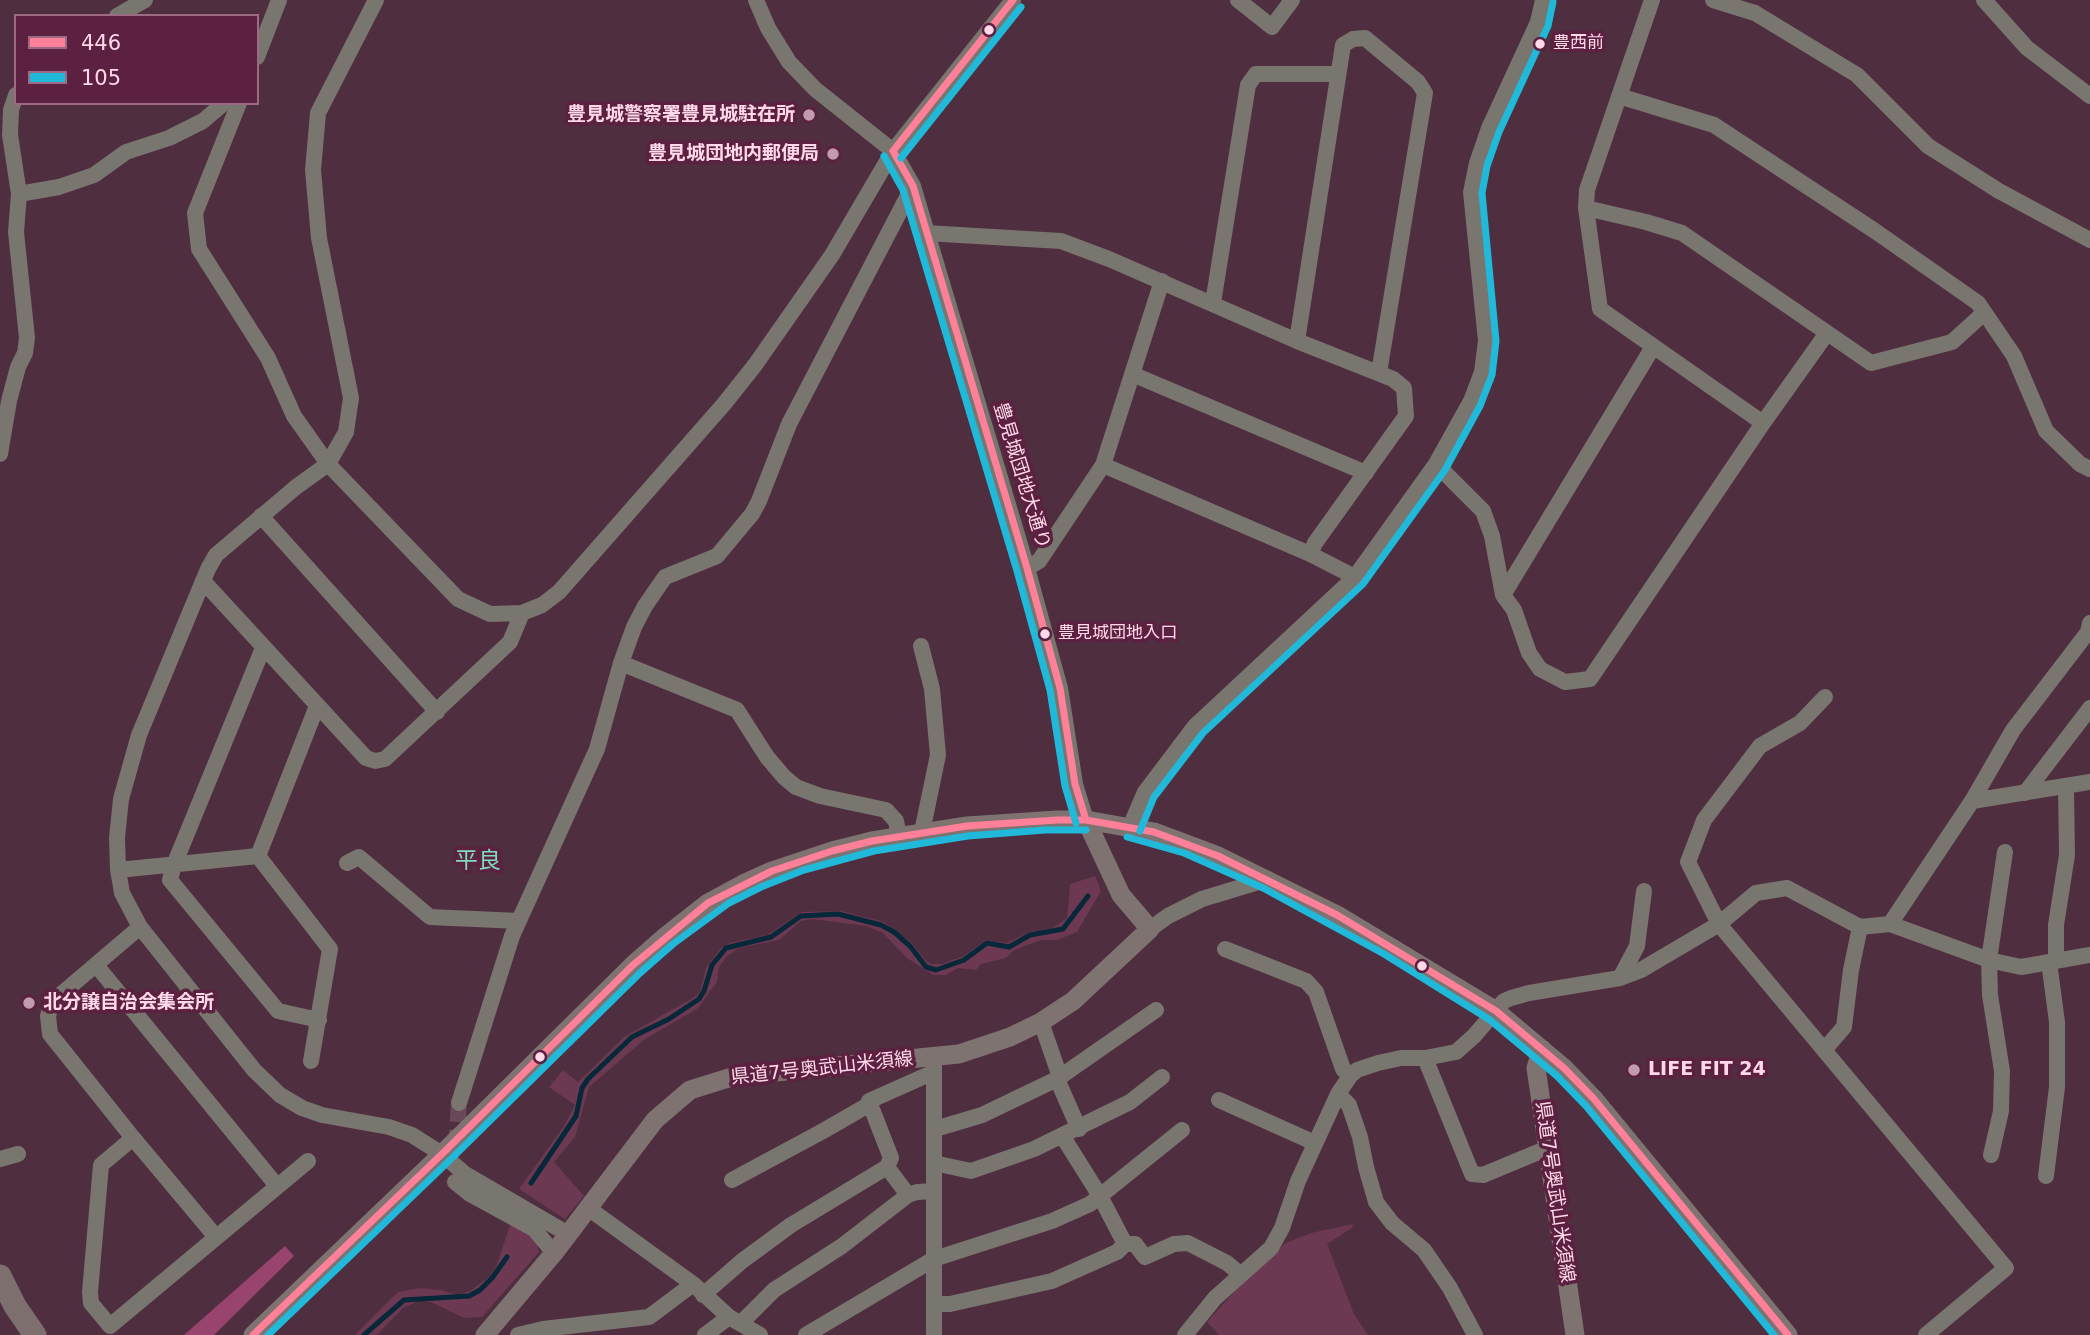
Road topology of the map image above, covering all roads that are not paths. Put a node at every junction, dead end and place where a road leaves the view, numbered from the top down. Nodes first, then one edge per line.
1 (145, 0) edge
2 (279, 0) edge
3 (376, 0) edge
4 (756, 0) edge
5 (1012, 0) edge
6 (1238, 0) edge
7 (1292, 0) edge
8 (1543, 0) edge
9 (1652, 0) edge
10 (1713, 0) edge
11 (1984, 0) edge
12 (1758, 7) edge
13 (120, 14) edge
14 (259, 52) edge
15 (1338, 74) junction
16 (1619, 96) junction
17 (2090, 96) edge
18 (14, 101) edge
19 (222, 105) edge
20 (238, 105) edge
21 (894, 151) junction
22 (913, 186) junction
23 (19, 194) junction
24 (1586, 208) junction
25 (926, 233) junction
26 (2090, 240) edge
27 (1162, 281) junction
28 (1213, 303) junction
29 (1984, 313) junction
30 (1827, 333) junction
31 (1297, 341) junction
32 (1653, 347) junction
33 (0, 363) edge
34 (18, 367) junction
35 (1378, 373) junction
36 (1132, 374) junction
37 (1763, 423) junction
38 (0, 454) edge
39 (328, 464) junction
40 (1436, 464) junction
41 (1102, 465) junction
42 (2090, 469) edge
43 (1366, 473) junction
44 (261, 516) junction
45 (1310, 554) junction
46 (1027, 568) junction
47 (1355, 577) junction
48 (202, 581) junction
49 (1503, 595) junction
50 (522, 613) junction
51 (2089, 629) edge
52 (921, 646) dead end
53 (263, 648) junction
54 (621, 663) junction
55 (1825, 697) dead end
56 (317, 706) junction
57 (2090, 708) edge
58 (437, 712) junction
59 (2090, 782) edge
60 (2066, 787) junction
61 (2025, 793) junction
62 (1972, 801) junction
63 (1086, 820) junction
64 (1130, 827) junction
65 (922, 832) junction
66 (899, 836) junction
67 (2005, 852) dead end
68 (258, 856) junction
69 (347, 863) dead end
70 (174, 865) junction
71 (118, 870) junction
72 (1268, 879) junction
73 (1644, 891) dead end
74 (519, 920) junction
75 (1719, 924) junction
76 (1890, 924) junction
77 (1860, 927) junction
78 (140, 928) junction
79 (1150, 929) junction
80 (1225, 949) dead end
81 (2090, 955) edge
82 (1989, 960) junction
83 (2053, 961) junction
84 (96, 964) junction
85 (1620, 978) junction
86 (1156, 1010) dead end
87 (1496, 1011) junction
88 (319, 1020) junction
89 (1041, 1022) junction
90 (1542, 1049) junction
91 (1825, 1049) junction
92 (1425, 1058) junction
93 (312, 1061) dead end
94 (934, 1065) junction
95 (1350, 1076) junction
96 (1162, 1077) dead end
97 (1058, 1078) junction
98 (1338, 1094) junction
99 (1219, 1100) dead end
100 (459, 1103) tunnel mouth
101 (870, 1104) junction
102 (935, 1129) junction
103 (1079, 1129) junction
104 (1182, 1130) dead end
105 (1063, 1137) junction
106 (133, 1138) junction
107 (1315, 1143) junction
108 (1548, 1148) junction
109 (18, 1154) dead end
110 (442, 1154) junction
111 (1991, 1155) dead end
112 (0, 1159) edge
113 (308, 1161) dead end
114 (934, 1163) junction
115 (887, 1167) junction
116 (2046, 1176) dead end
117 (732, 1180) dead end
118 (455, 1182) dead end
119 (278, 1185) junction
120 (934, 1191) junction
121 (908, 1195) junction
122 (1101, 1196) junction
123 (588, 1208) junction
124 (568, 1234) junction
125 (216, 1237) junction
126 (1125, 1244) junction
127 (554, 1252) junction
128 (934, 1259) junction
129 (1240, 1274) junction
130 (0, 1276) edge
131 (698, 1290) junction
132 (935, 1304) junction
133 (0, 1310) edge
134 (735, 1320) junction
135 (17, 1335) edge
136 (35, 1335) edge
137 (253, 1335) edge
138 (485, 1335) edge
139 (518, 1335) edge
140 (705, 1335) edge
141 (760, 1335) edge
142 (806, 1335) edge
143 (934, 1335) edge
144 (1185, 1335) edge
145 (1475, 1335) edge
146 (1575, 1335) edge
147 (1788, 1335) edge
148 (1926, 1335) edge

1 - 13 street
2 - 14 street
3 - 39 street
4 - 21 street
5 - 21 street
6 - 7 street
8 - 40 street
9 - 16 street
10 - 12 street
11 - 17 street
12 - 26 street
15 - 28 street
15 - 31 street
15 - 35 street
16 - 24 street
16 - 29 street
18 - 23 street
19 - 23 street
20 - 39 street
21 - 22 street, 豊見城団地大通り
21 - 50 street
22 - 25 street, 豊見城団地大通り
22 - 54 street
23 - 34 street
24 - 30 street
24 - 32 street
25 - 27 street
25 - 46 street, 豊見城団地大通り
27 - 28 street
27 - 36 street
28 - 31 street
29 - 30 street
29 - 42 street
30 - 37 street
31 - 35 street
32 - 37 street
32 - 49 street
33 - 34 street
34 - 38 street
35 - 43 street
36 - 41 street
36 - 43 street
37 - 49 street
39 - 44 street
39 - 50 street
40 - 47 street
40 - 49 street
41 - 45 street
41 - 46 street
43 - 45 street
44 - 48 street
44 - 58 street
45 - 47 street
46 - 63 street, 豊見城団地大通り
47 - 64 street
48 - 53 street
48 - 71 street
50 - 58 street
51 - 62 street
52 - 65 street
53 - 56 street
53 - 70 street
54 - 66 street
54 - 74 street
55 - 75 street
56 - 58 street
56 - 68 street
57 - 61 street
59 - 60 street
60 - 61 street
60 - 83 street
61 - 62 street
62 - 76 street
63 - 64 main road
63 - 65 main road
63 - 79 main road
64 - 72 main road
65 - 66 main road
66 - 110 main road
67 - 82 street
68 - 70 street
68 - 88 street
69 - 74 street
70 - 71 street
70 - 88 street
71 - 78 street
72 - 79 street
72 - 87 main road
73 - 85 street
74 - 100 street
75 - 77 street
75 - 85 street
75 - 91 street
76 - 77 street
76 - 82 street
77 - 91 street
78 - 84 street
78 - 110 street
79 - 89 main road, 県道7号奥武山米須線
80 - 95 street
81 - 83 street
82 - 83 street
82 - 111 street
83 - 116 street
84 - 106 street
84 - 119 street
85 - 87 street
86 - 97 street
87 - 90 main road
87 - 92 street
88 - 93 street
89 - 94 main road, 県道7号奥武山米須線
89 - 97 street
90 - 108 main road, 県道7号奥武山米須線
90 - 147 main road
91 - 148 street
92 - 95 street
92 - 108 street
94 - 101 street
94 - 102 street
94 - 123 main road, 県道7号奥武山米須線
95 - 98 street
96 - 103 street
97 - 102 street
97 - 103 street
98 - 107 street
98 - 145 street
99 - 107 street
101 - 115 street
101 - 117 street
102 - 114 street
103 - 105 street
104 - 122 street
105 - 114 street
105 - 122 street
106 - 125 street
106 - 125 street
107 - 129 street
108 - 146 main road, 県道7号奥武山米須線
109 - 112 street
110 - 124 street
110 - 137 main road
113 - 119 street
114 - 120 street
115 - 121 street
115 - 131 street
118 - 127 street
119 - 125 street
120 - 121 street
120 - 128 street
121 - 134 street
122 - 126 street
122 - 128 street
123 - 124 main road, 県道7号奥武山米須線
123 - 131 street
124 - 127 main road, 県道7号奥武山米須線
126 - 129 street
126 - 132 street
127 - 138 main road, 県道7号奥武山米須線
128 - 132 street
128 - 142 street
129 - 144 street
130 - 136 highway
131 - 134 street
131 - 139 street
132 - 143 street
133 - 135 highway
134 - 140 street
134 - 141 street

